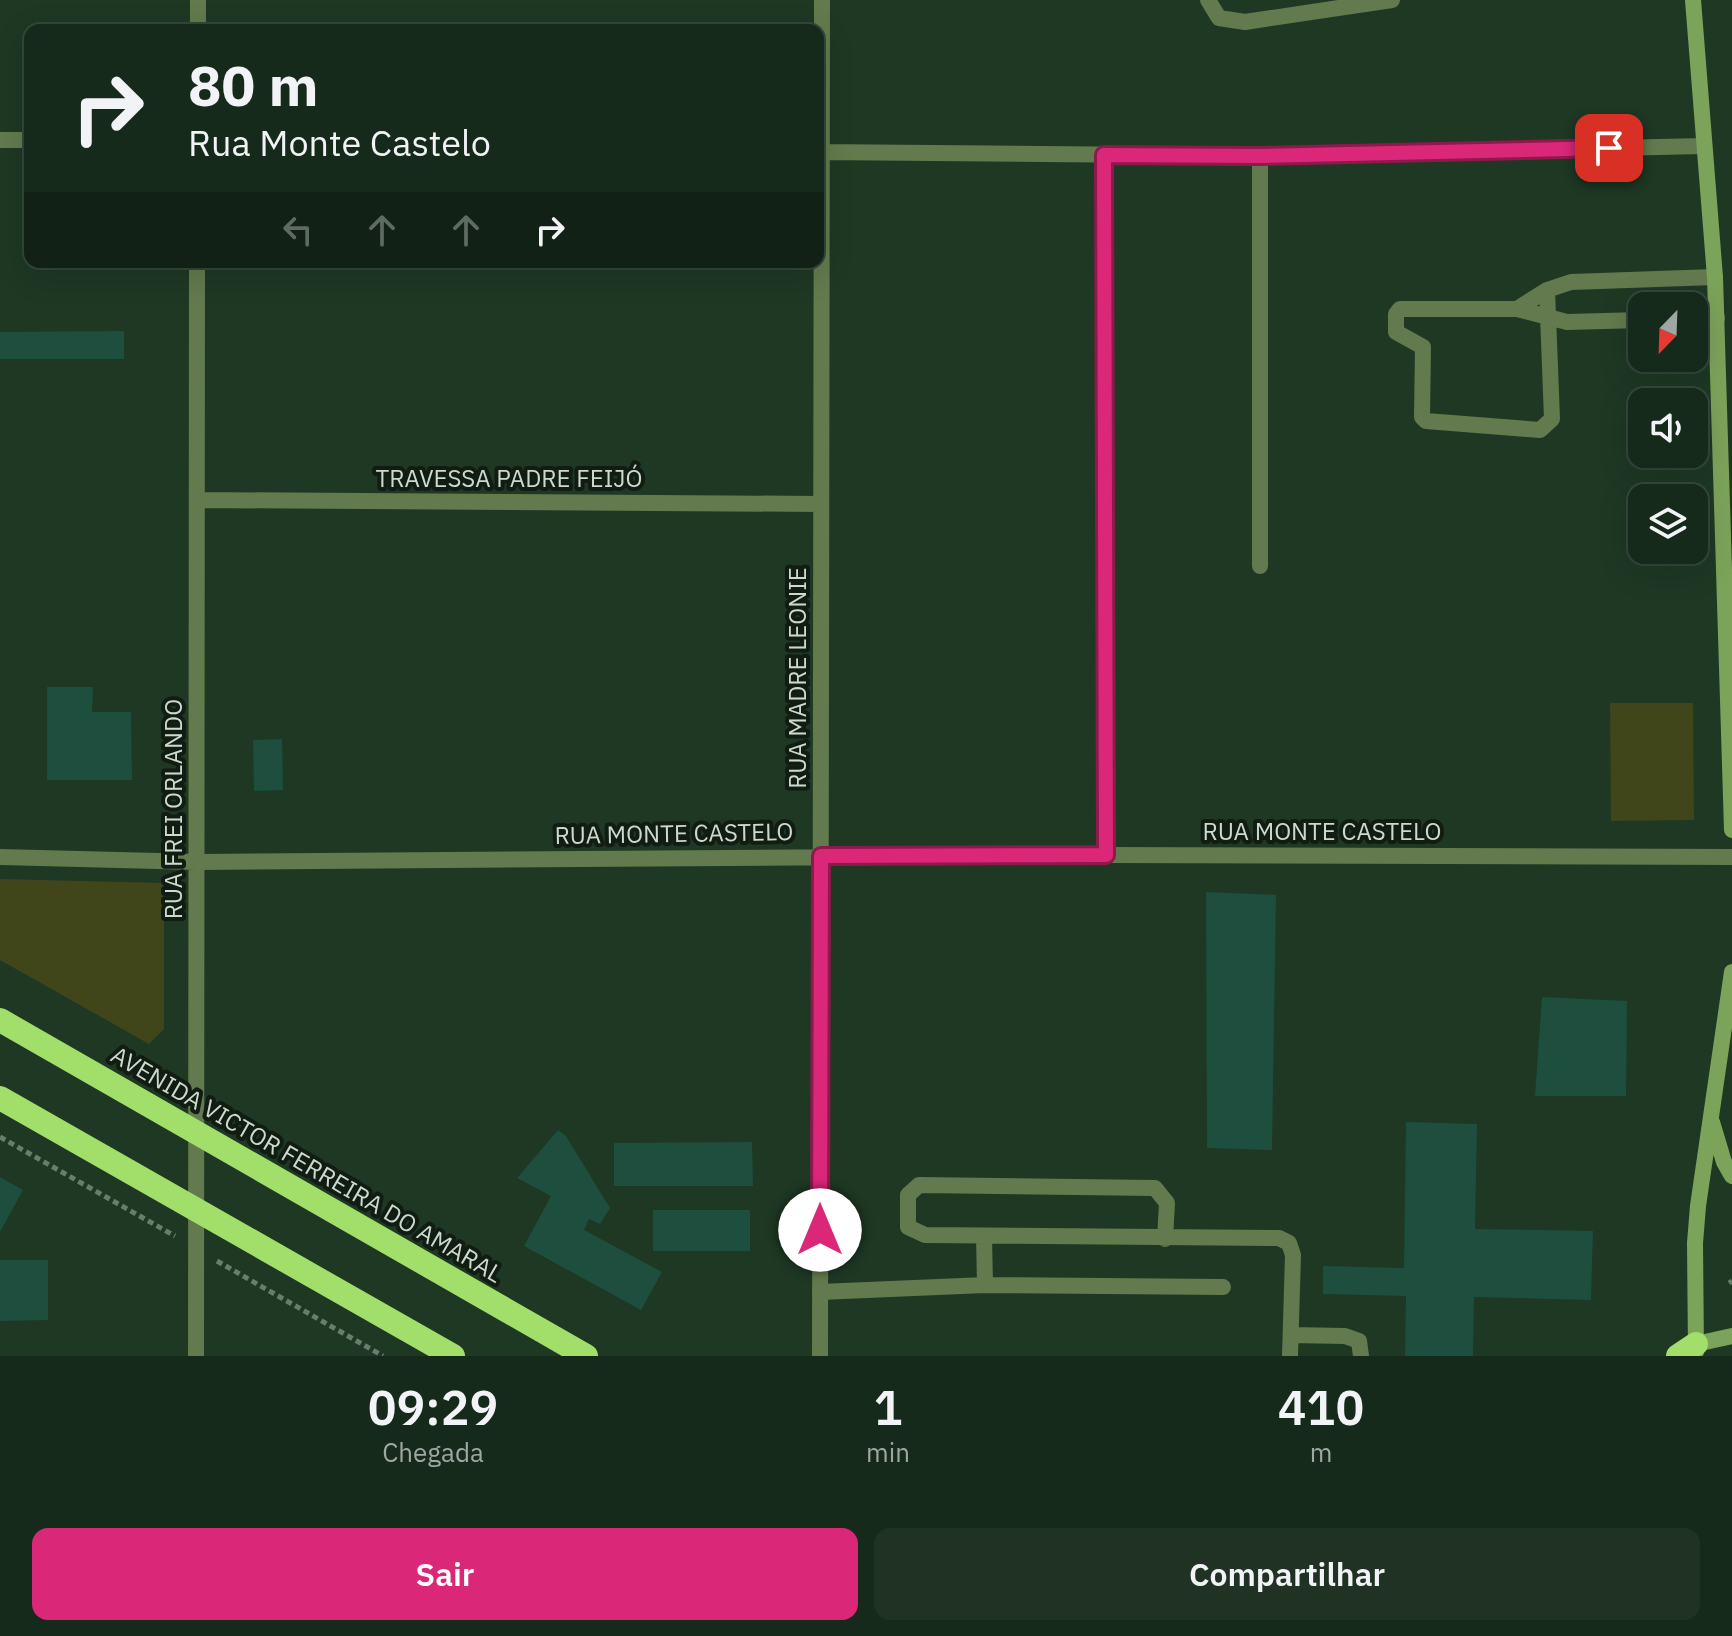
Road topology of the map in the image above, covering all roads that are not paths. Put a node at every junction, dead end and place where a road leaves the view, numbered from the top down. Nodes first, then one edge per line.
1 (198, 0) edge
2 (822, 0) edge
3 (1208, 0) edge
4 (1392, 0) edge
5 (1693, 0) edge
6 (198, 24) edge
7 (822, 24) edge
8 (0, 140) edge
9 (24, 140) edge
10 (1704, 146) junction
11 (824, 152) edge
12 (1104, 155) junction
13 (1260, 156) junction
14 (197, 268) edge
15 (820, 268) edge
16 (1715, 277) junction
17 (1547, 290) junction
18 (1517, 309) junction
19 (1550, 317) junction
20 (1708, 318) edge
21 (1717, 318) junction
22 (1628, 320) edge
23 (197, 500) junction
24 (821, 504) junction
25 (1260, 566) dead end
26 (1732, 830) edge
27 (1106, 855) junction
28 (821, 856) junction
29 (0, 857) edge
30 (1732, 857) edge
31 (197, 862) junction
32 (1732, 972) edge
33 (0, 1020) edge
34 (0, 1098) edge
35 (1711, 1117) junction
36 (196, 1133) junction
37 (1732, 1176) edge
38 (196, 1209) junction
39 (984, 1236) junction
40 (1165, 1239) junction
41 (985, 1285) junction
42 (1223, 1287) dead end
43 (820, 1292) junction
44 (1291, 1335) junction
45 (1732, 1336) edge
46 (1690, 1352) edge
47 (196, 1356) edge
48 (453, 1356) edge
49 (586, 1356) edge
50 (820, 1356) edge
51 (1290, 1356) edge
52 (1361, 1356) edge

1 - 6 street
2 - 7 street, RUA MADRE LEONIE
3 - 4 street
5 - 10 main road
8 - 9 street
10 - 13 street
10 - 16 main road
11 - 12 street
12 - 13 street
12 - 27 street
13 - 25 street
14 - 23 street, RUA FREI ORLANDO
15 - 24 street, RUA MADRE LEONIE
16 - 17 street
16 - 21 main road
17 - 18 street
17 - 19 street
18 - 19 street
18 - 19 street
19 - 22 street
20 - 21 street
21 - 26 main road
23 - 24 street, TRAVESSA PADRE FEIJÓ
23 - 31 street, RUA FREI ORLANDO
24 - 28 street, RUA MADRE LEONIE
27 - 28 street, RUA MONTE CASTELO
27 - 30 street, RUA MONTE CASTELO
28 - 31 street, RUA MONTE CASTELO
28 - 43 street, RUA MADRE LEONIE
29 - 31 street, RUA MONTE CASTELO
31 - 36 street, RUA FREI ORLANDO
32 - 35 main road
33 - 36 highway, AVENIDA VICTOR FERREIRA DO AMARAL
34 - 38 highway
35 - 37 main road
35 - 46 main road
36 - 38 street, RUA FREI ORLANDO
36 - 49 highway, AVENIDA VICTOR FERREIRA DO AMARAL
38 - 47 street, RUA FREI ORLANDO
38 - 48 highway
39 - 40 street
39 - 40 street
39 - 41 street
40 - 44 street
41 - 42 street
41 - 43 street
43 - 50 street, RUA MADRE LEONIE
44 - 51 street
44 - 52 street
45 - 46 main road

